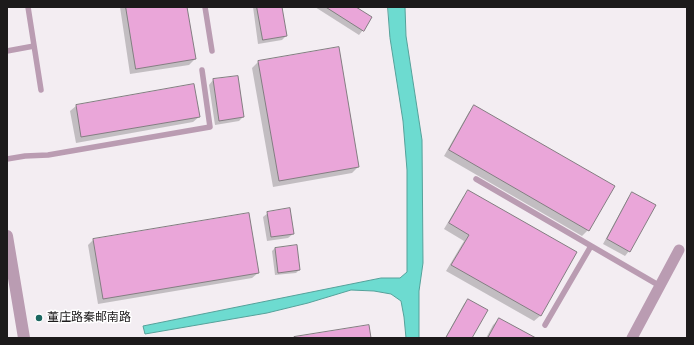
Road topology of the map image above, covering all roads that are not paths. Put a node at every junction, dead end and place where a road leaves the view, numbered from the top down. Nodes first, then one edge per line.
1 (28, 7) edge
2 (205, 7) edge
3 (34, 46) junction
4 (7, 51) edge
5 (212, 51) dead end
6 (202, 70) dead end
7 (41, 90) dead end
8 (7, 159) edge
9 (476, 179) dead end
10 (7, 236) edge
11 (591, 246) junction
12 (679, 250) dead end
13 (660, 286) junction
14 (545, 325) dead end
15 (24, 338) edge
16 (632, 338) edge

1 - 3 lane
2 - 5 lane
3 - 4 lane
3 - 7 lane
6 - 8 lane
9 - 11 lane
10 - 15 street
11 - 13 lane
11 - 14 lane
12 - 13 street
13 - 16 street

